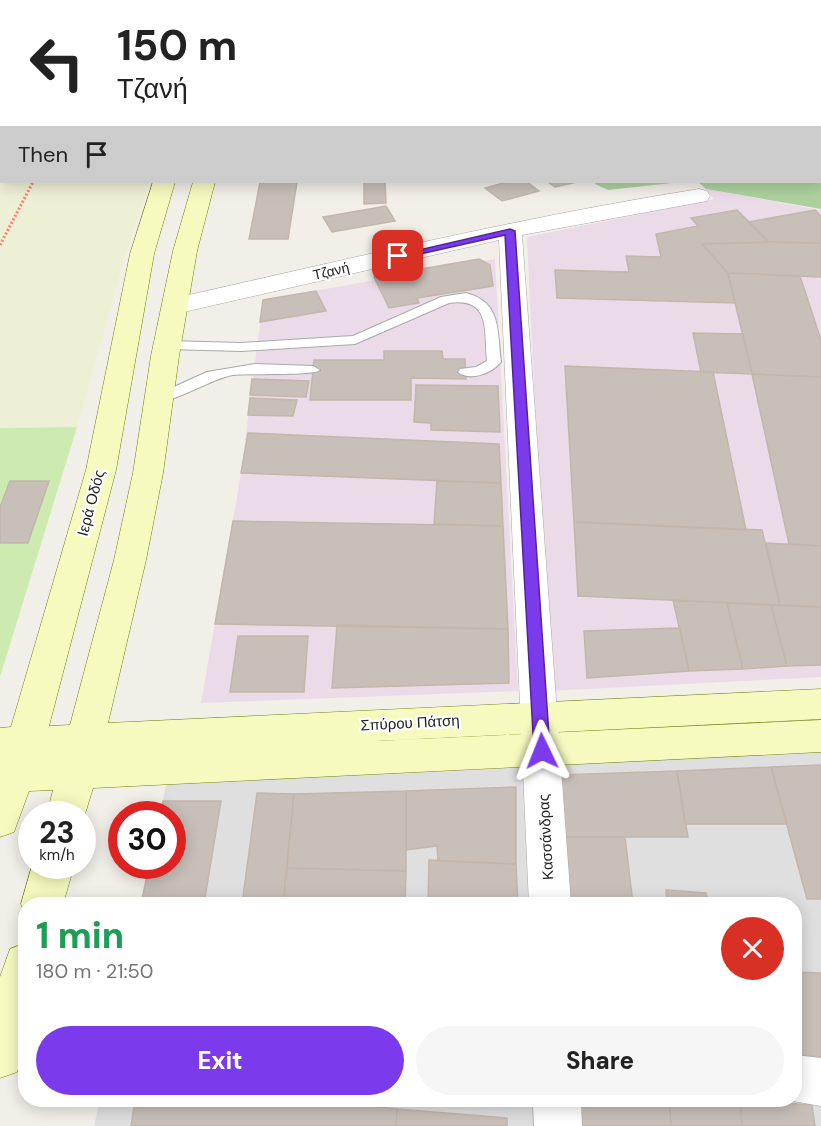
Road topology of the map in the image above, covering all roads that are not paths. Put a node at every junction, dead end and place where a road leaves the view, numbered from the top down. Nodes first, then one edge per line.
1 (164, 183) edge
2 (204, 183) edge
3 (699, 196) dead end
4 (510, 231) junction
5 (175, 306) junction
6 (168, 345) junction
7 (241, 348) junction
8 (314, 370) dead end
9 (465, 372) dead end
10 (221, 373) junction
11 (159, 399) junction
12 (821, 704) edge
13 (541, 733) junction
14 (821, 736) edge
15 (81, 756) junction
16 (10, 760) edge
17 (70, 801) edge
18 (0, 819) edge
19 (49, 879) edge
20 (44, 897) edge
21 (550, 897) edge
22 (18, 1004) edge
23 (10, 1045) edge
24 (802, 1080) edge
25 (821, 1082) edge
26 (557, 1107) edge
27 (558, 1126) edge

1 - 16 main road, Ιερά Οδός
2 - 5 main road
3 - 4 street, Τζανή
4 - 5 street, Τζανή
4 - 13 street, Κασσάνδρας
5 - 6 main road
6 - 7 lane
6 - 11 main road
7 - 9 lane
7 - 10 lane
8 - 10 lane
10 - 11 lane
11 - 15 main road
12 - 13 main road
13 - 14 main road
13 - 15 main road
13 - 21 street, Κασσάνδρας
15 - 16 main road
15 - 17 main road
16 - 18 main road, Ιερά Οδός
19 - 20 main road
22 - 23 main road
24 - 25 street
26 - 27 street

